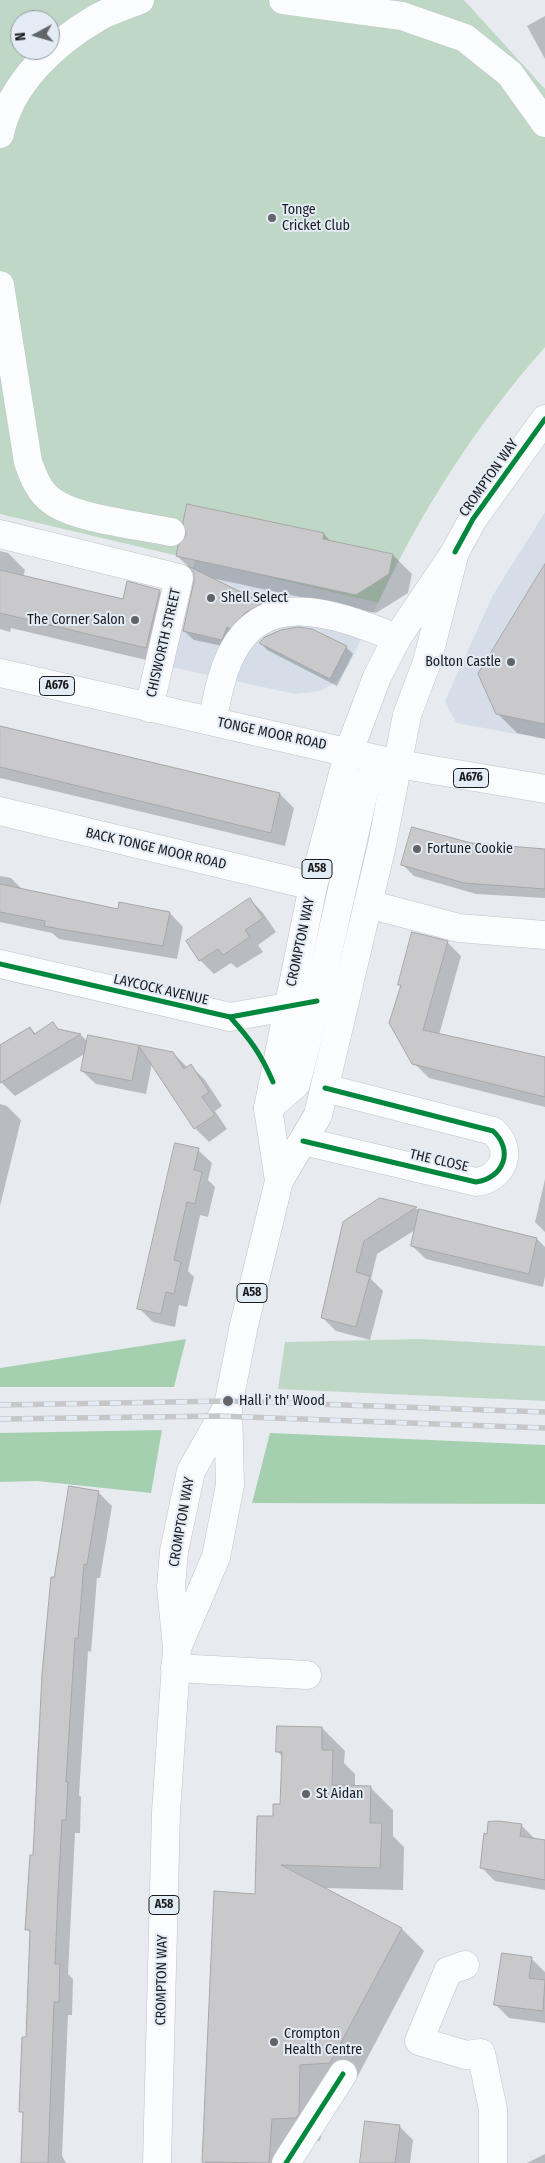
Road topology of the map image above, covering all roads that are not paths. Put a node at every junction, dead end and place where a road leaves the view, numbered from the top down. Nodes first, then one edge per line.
1 (140, 0) edge
2 (283, 0) edge
3 (545, 123) edge
4 (0, 134) edge
5 (0, 285) edge
6 (544, 423) edge
7 (171, 532) dead end
8 (0, 534) edge
9 (455, 552) junction
10 (397, 638) junction
11 (0, 672) edge
12 (149, 708) junction
13 (212, 721) junction
14 (349, 751) junction
15 (398, 764) junction
16 (545, 789) edge
17 (0, 811) edge
18 (313, 886) junction
19 (368, 904) junction
20 (545, 935) edge
21 (0, 964) edge
22 (318, 1001) junction
23 (287, 1007) junction
24 (324, 1088) junction
25 (268, 1108) junction
26 (304, 1141) junction
27 (280, 1181) junction
28 (228, 1406) junction
29 (176, 1658) junction
30 (307, 1675) dead end
31 (465, 1965) dead end
32 (343, 2074) dead end
33 (157, 2163) edge
34 (286, 2163) edge
35 (493, 2163) edge

1 - 4 main road
2 - 3 main road
5 - 7 main road
6 - 9 main road, CROMPTON WAY / A58
8 - 12 main road, CHISWORTH STREET
9 - 10 main road, CROMPTON WAY / A58
9 - 15 main road, CROMPTON WAY / A58
10 - 13 main road
10 - 14 main road, CROMPTON WAY / A58
11 - 12 main road, TONGE MOOR ROAD / A676
12 - 13 main road, TONGE MOOR ROAD / A676
13 - 14 main road, TONGE MOOR ROAD / A676
14 - 15 main road, TONGE MOOR ROAD / A676
14 - 18 main road, CROMPTON WAY / A58
15 - 16 main road, TONGE MOOR ROAD / A676
15 - 19 main road, CROMPTON WAY / A58
15 - 22 main road
17 - 18 main road, BACK TONGE MOOR ROAD
18 - 23 main road, CROMPTON WAY / A58
19 - 20 main road
19 - 24 main road, CROMPTON WAY / A58
21 - 23 main road, LAYCOCK AVENUE
22 - 23 main road, LAYCOCK AVENUE
22 - 25 main road
23 - 25 main road, CROMPTON WAY / A58
24 - 26 main road, CROMPTON WAY / A58
24 - 26 main road, THE CLOSE
25 - 27 main road, CROMPTON WAY / A58
26 - 27 main road, CROMPTON WAY / A58
27 - 28 main road, CROMPTON WAY / A58
28 - 29 main road, CROMPTON WAY / A58
28 - 29 main road, CROMPTON WAY / A58
29 - 30 main road
29 - 33 main road, CROMPTON WAY / A58
31 - 35 main road
32 - 34 main road

